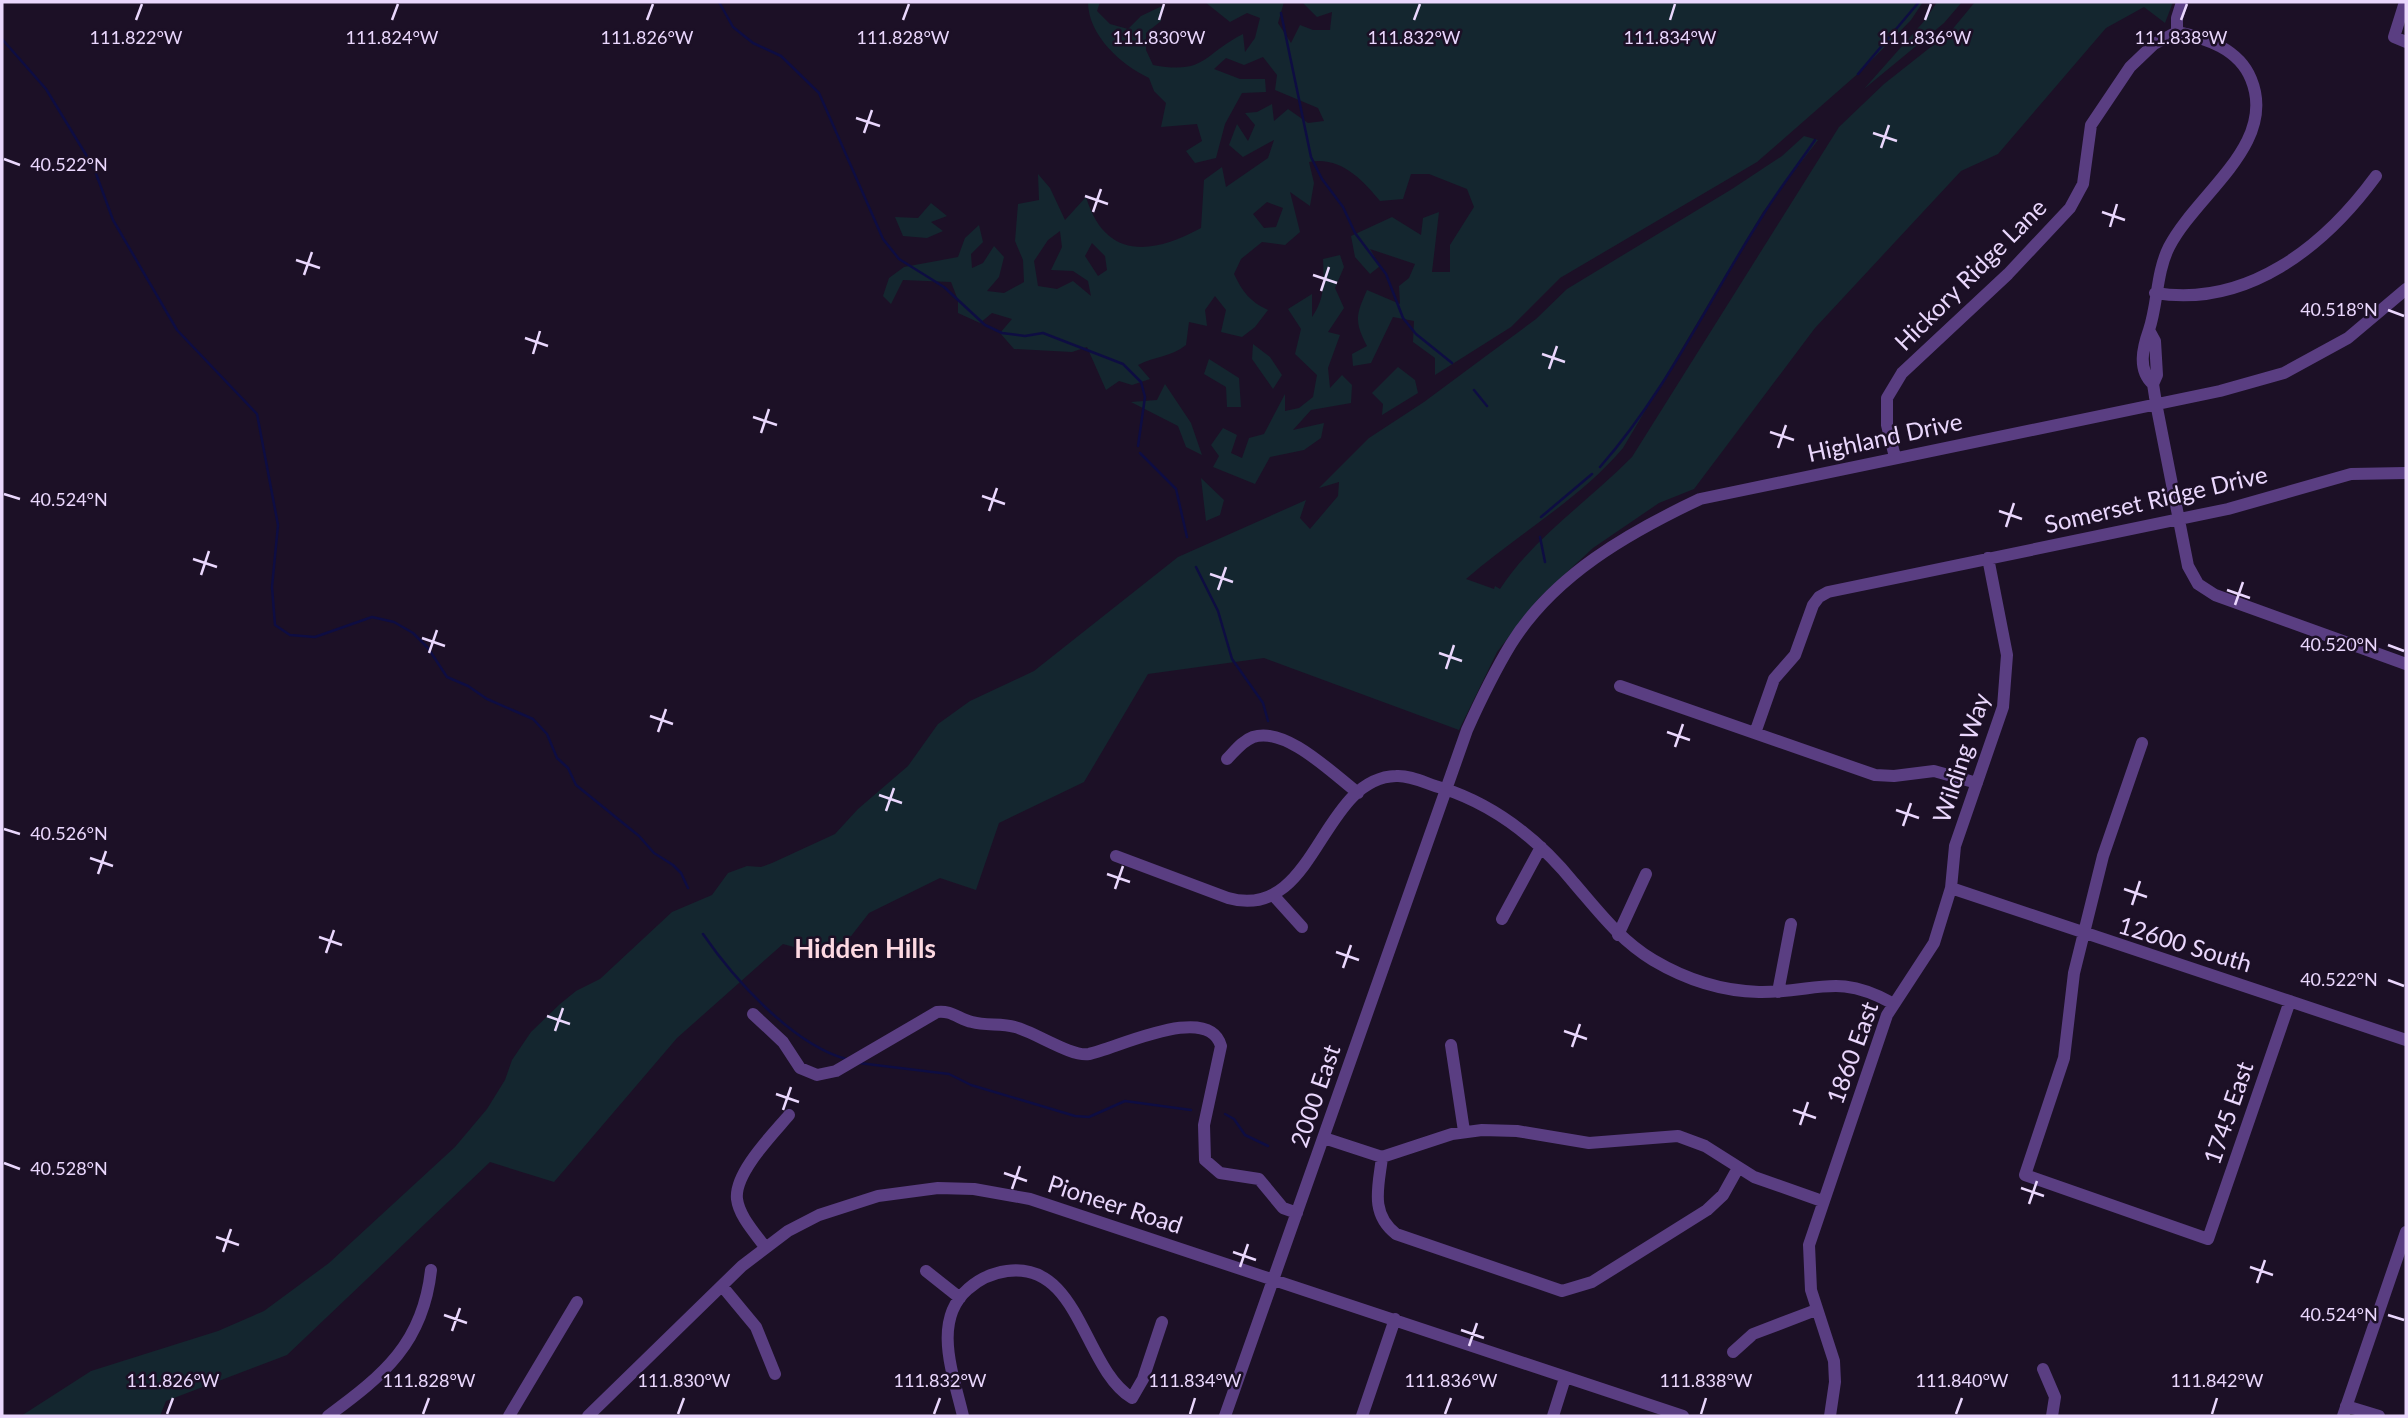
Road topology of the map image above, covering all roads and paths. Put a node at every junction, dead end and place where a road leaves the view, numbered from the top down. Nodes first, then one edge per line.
1 (2182, 2) edge
2 (2405, 2) edge
3 (2177, 32) junction
4 (2400, 39) edge
5 (2376, 176) dead end
6 (2155, 293) junction
7 (2405, 294) edge
8 (2156, 403) junction
9 (1895, 457) junction
10 (2406, 473) edge
11 (2178, 520) junction
12 (1988, 558) junction
13 (2406, 664) edge
14 (1620, 686) dead end
15 (1755, 733) junction
16 (2142, 743) dead end
17 (1227, 759) dead end
18 (1977, 783) junction
19 (1446, 790) junction
20 (1358, 793) junction
21 (1541, 847) junction
22 (1116, 856) dead end
23 (1646, 874) dead end
24 (1951, 888) junction
25 (1274, 896) junction
26 (1502, 919) dead end
27 (1791, 924) dead end
28 (1302, 927) dead end
29 (2083, 934) junction
30 (1618, 935) junction
31 (1778, 992) junction
32 (2290, 1001) junction
33 (1892, 1003) junction
34 (753, 1014) dead end
35 (2406, 1040) edge
36 (1451, 1045) dead end
37 (789, 1115) dead end
38 (1464, 1131) junction
39 (1324, 1138) junction
40 (1382, 1157) junction
41 (1738, 1168) junction
42 (1822, 1201) junction
43 (1297, 1213) junction
44 (2406, 1232) edge
45 (765, 1247) junction
46 (2404, 1248) edge
47 (431, 1270) dead end
48 (926, 1271) dead end
49 (1274, 1279) junction
50 (722, 1286) junction
51 (960, 1297) junction
52 (577, 1301) dead end
53 (1816, 1310) junction
54 (1395, 1320) junction
55 (1162, 1322) dead end
56 (1732, 1352) dead end
57 (2043, 1369) dead end
58 (775, 1374) dead end
59 (1565, 1378) junction
60 (2345, 1411) edge
61 (328, 1416) edge
62 (509, 1416) edge
63 (588, 1416) edge
64 (963, 1416) edge
65 (1225, 1416) edge
66 (1362, 1416) edge
67 (1553, 1416) edge
68 (1683, 1416) edge
69 (1830, 1416) edge
70 (2052, 1416) edge
71 (2379, 1416) edge

1 - 3 street
2 - 4 street
3 - 6 street
3 - 9 street, Hickory Ridge Lane
5 - 6 street
6 - 8 street
7 - 8 street, Highland Drive
8 - 9 street, Highland Drive
8 - 11 street
9 - 19 street, Highland Drive
10 - 11 street, Somerset Ridge Drive
11 - 12 street, Somerset Ridge Drive
11 - 13 street
12 - 15 street, Somerset Ridge Drive
12 - 18 street, Wilding Way
14 - 15 street
15 - 18 street
16 - 29 street
17 - 20 street
18 - 24 street, Wilding Way
19 - 20 street
19 - 21 street
19 - 39 street, 2000 East
20 - 25 street
21 - 26 street
21 - 30 street
22 - 25 street
23 - 30 street
24 - 29 street, 12600 South
24 - 33 street, 1860 East
25 - 28 street
27 - 31 street
29 - 32 street, 12600 South
29 - 32 street, 1745 East
30 - 31 street
31 - 33 street
32 - 35 street, 12600 South
33 - 42 street, 1860 East
34 - 43 street
36 - 38 street
37 - 45 street
38 - 40 street
38 - 41 street
39 - 40 street
39 - 43 street, 2000 East
40 - 41 street
41 - 42 street
42 - 53 street, 1860 East
43 - 49 street, 2000 East
44 - 46 street
45 - 49 street, Pioneer Road
45 - 50 street, Pioneer Road
46 - 60 street
47 - 61 street
48 - 51 street
49 - 54 street, Pioneer Road
49 - 65 street, 2000 East
50 - 58 street
50 - 63 street, Pioneer Road
51 - 55 street
51 - 64 street
52 - 62 street
53 - 56 street
53 - 69 street, 1860 East
54 - 59 street, Pioneer Road
54 - 66 street
57 - 70 street
59 - 67 street
59 - 68 street, Pioneer Road
60 - 71 street

